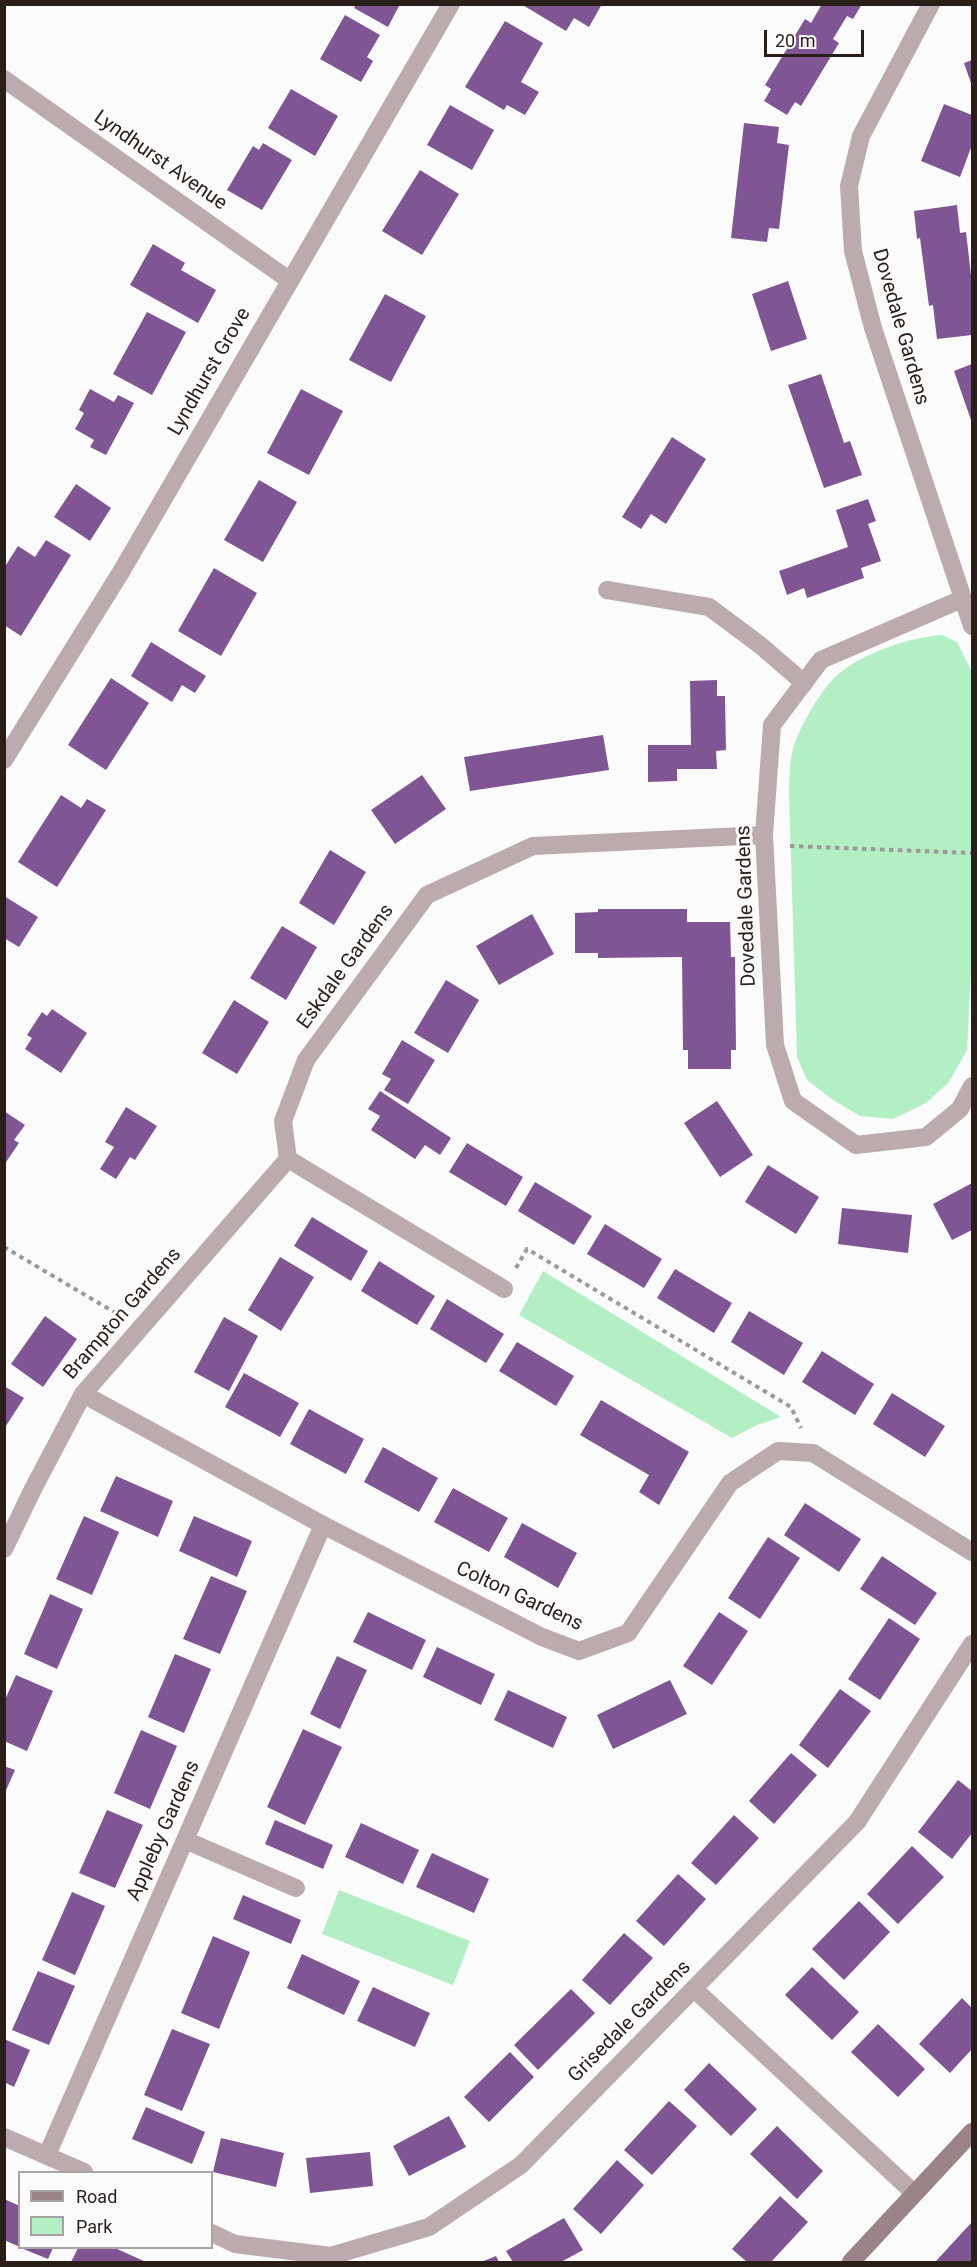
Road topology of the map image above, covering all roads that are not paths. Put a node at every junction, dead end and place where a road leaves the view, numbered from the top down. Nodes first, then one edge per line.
1 (451, 4) edge
2 (931, 4) edge
3 (4, 79) edge
4 (289, 280) junction
5 (607, 590) dead end
6 (962, 599) junction
7 (972, 626) edge
8 (804, 683) junction
9 (4, 760) edge
10 (765, 840) junction
11 (972, 1086) edge
12 (288, 1159) junction
13 (504, 1289) road end
14 (83, 1394) junction
15 (323, 1525) junction
16 (4, 1549) edge
17 (972, 1552) edge
18 (972, 1644) edge
19 (185, 1840) junction
20 (296, 1888) dead end
21 (694, 1989) junction
22 (972, 2132) edge
23 (4, 2137) edge
24 (47, 2155) junction
25 (82, 2171) edge
26 (914, 2193) junction
27 (213, 2233) edge
28 (851, 2262) edge

1 - 4 street, Lyndhurst Grove
2 - 6 street, Dovedale Gardens
3 - 4 street, Lyndhurst Avenue
4 - 9 street, Lyndhurst Grove
5 - 8 street
6 - 7 street, Dovedale Gardens
6 - 8 street, Dovedale Gardens
8 - 10 street, Dovedale Gardens
10 - 11 street, Dovedale Gardens
10 - 12 street, Eskdale Gardens
12 - 13 street
12 - 14 street, Brampton Gardens
14 - 15 street, Colton Gardens
14 - 16 street, Brampton Gardens
15 - 17 street, Colton Gardens
15 - 19 street, Appleby Gardens
18 - 21 street, Grisedale Gardens
19 - 20 street
19 - 24 street, Appleby Gardens
21 - 26 street
21 - 27 street, Grisedale Gardens
22 - 26 street
23 - 24 street
24 - 25 street
26 - 28 street

